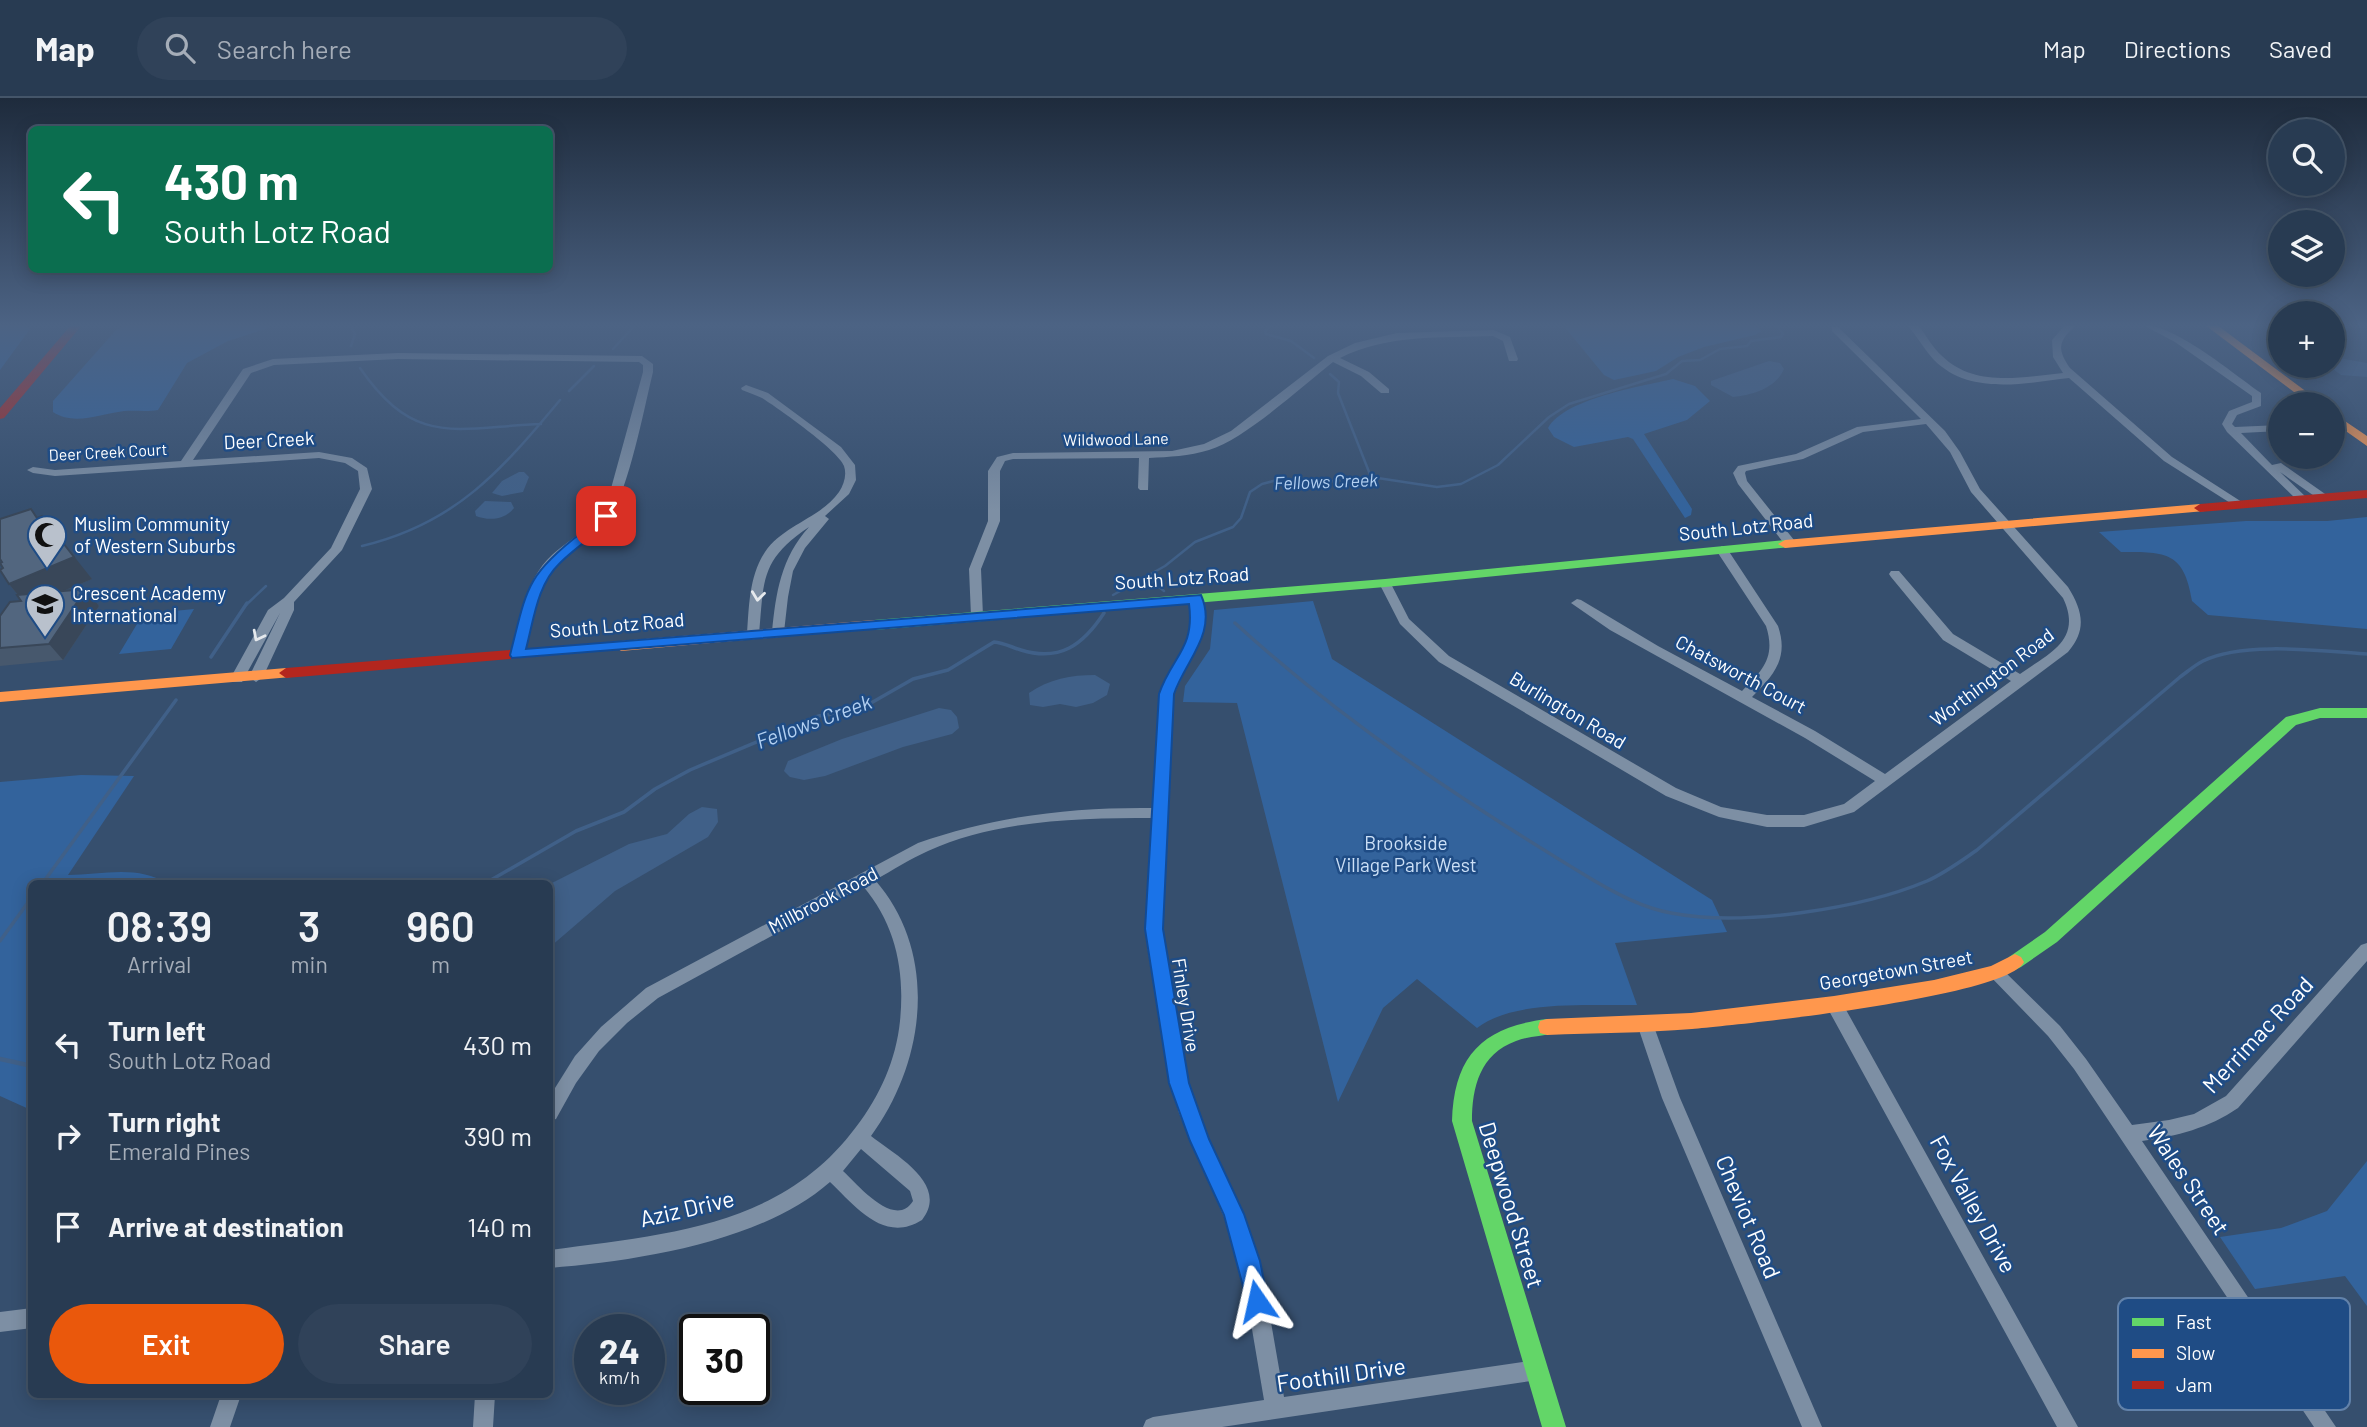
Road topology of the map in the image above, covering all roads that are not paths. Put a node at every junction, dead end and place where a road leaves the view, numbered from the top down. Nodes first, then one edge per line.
1 (24, 387) edge
2 (236, 387) edge
3 (642, 387) edge
4 (1293, 387) edge
5 (1380, 387) edge
6 (1894, 387) edge
7 (2085, 387) edge
8 (2245, 387) edge
9 (746, 388) dead end
10 (1385, 391) dead end
11 (0, 415) edge
12 (1929, 421) junction
13 (2345, 425) edge
14 (2268, 428) edge
15 (2231, 430) junction
16 (2367, 442) edge
17 (2249, 449) junction
18 (1143, 455) junction
19 (185, 464) junction
20 (33, 470) dead end
21 (1144, 488) dead end
22 (2367, 494) edge
23 (2325, 498) junction
24 (2303, 500) junction
25 (2239, 504) junction
26 (827, 512) junction
27 (2005, 525) junction
28 (1790, 543) junction
29 (1722, 550) junction
30 (767, 558) junction
31 (791, 559) junction
32 (1895, 574) dead end
33 (1385, 583) junction
34 (1196, 599) junction
35 (288, 601) junction
36 (1577, 603) dead end
37 (976, 616) junction
38 (778, 632) junction
39 (752, 635) junction
40 (517, 655) junction
41 (256, 677) junction
42 (237, 679) junction
43 (2019, 680) junction
44 (0, 697) edge
45 (1744, 697) junction
46 (2367, 713) edge
47 (1886, 782) junction
48 (1159, 813) junction
49 (1767, 821) joint
50 (865, 878) junction
51 (2367, 950) edge
52 (1995, 973) junction
53 (1834, 1004) junction
54 (1645, 1024) junction
55 (1530, 1028) joint
56 (553, 1107) edge
57 (2127, 1134) junction
58 (862, 1139) junction
59 (830, 1171) junction
60 (553, 1259) edge
61 (2238, 1298) edge
62 (28, 1319) edge
63 (0, 1323) edge
64 (1537, 1370) junction
65 (230, 1398) edge
66 (485, 1398) edge
67 (1276, 1409) junction
68 (2314, 1410) edge
69 (220, 1427) edge
70 (483, 1427) edge
71 (1153, 1427) edge
72 (1554, 1427) edge
73 (1812, 1427) edge
74 (2068, 1427) edge
75 (2326, 1427) edge

1 - 11 street
2 - 19 street
3 - 40 street
4 - 18 street, Wildwood Lane
5 - 10 street
6 - 12 street, Worthington Road
7 - 25 street
8 - 15 street
9 - 26 street
12 - 27 street, Worthington Road
12 - 28 street
13 - 16 street
14 - 15 street
15 - 17 street
17 - 23 street
17 - 24 street
18 - 21 street
18 - 37 street, Wildwood Lane
19 - 20 street, Deer Creek Court
19 - 35 street, Deer Creek
22 - 23 street, South Lotz Road
23 - 24 street, South Lotz Road
24 - 25 street, South Lotz Road
25 - 27 street, South Lotz Road
26 - 30 street
26 - 31 street
27 - 28 street, South Lotz Road
27 - 43 street, Worthington Road
28 - 29 street, South Lotz Road
29 - 33 street, South Lotz Road
29 - 45 street
30 - 31 street
30 -> 39 street
31 - 38 street
32 - 43 street
33 - 34 street, South Lotz Road
33 - 49 street, Burlington Road
34 - 37 street, South Lotz Road
34 - 48 street, Finley Drive
35 - 41 street, Deer Creek
35 -> 42 street, Deer Creek
36 - 45 street, Chatsworth Court
37 - 38 street, South Lotz Road
38 - 39 street, South Lotz Road
39 - 40 street, South Lotz Road
40 - 41 street, South Lotz Road
41 - 42 street, South Lotz Road
42 - 44 street, South Lotz Road
43 - 47 street, Worthington Road
45 - 47 street, Chatsworth Court
46 - 52 street, Georgetown Street
47 - 49 street, Worthington Road
48 - 50 street, Millbrook Road
48 - 67 street, Finley Drive
50 - 56 street, Millbrook Road
50 - 58 street, Aziz Drive
51 - 57 street, Merrimac Road
52 - 53 street, Georgetown Street
52 - 57 street, Wales Street
53 - 54 street, Georgetown Street
53 - 74 street, Fox Valley Drive
54 - 55 street, Georgetown Street
54 - 73 street, Cheviot Road
55 - 64 street, Deepwood Street
57 - 61 street, Wales Street
58 - 59 street, Aziz Drive
58 - 59 street
59 - 60 street, Aziz Drive
62 - 63 street
64 - 67 street, Foothill Drive
64 - 72 street, Deepwood Street
65 - 69 street
66 - 70 street
67 - 71 street, Foothill Drive
68 - 75 street, Wales Street

